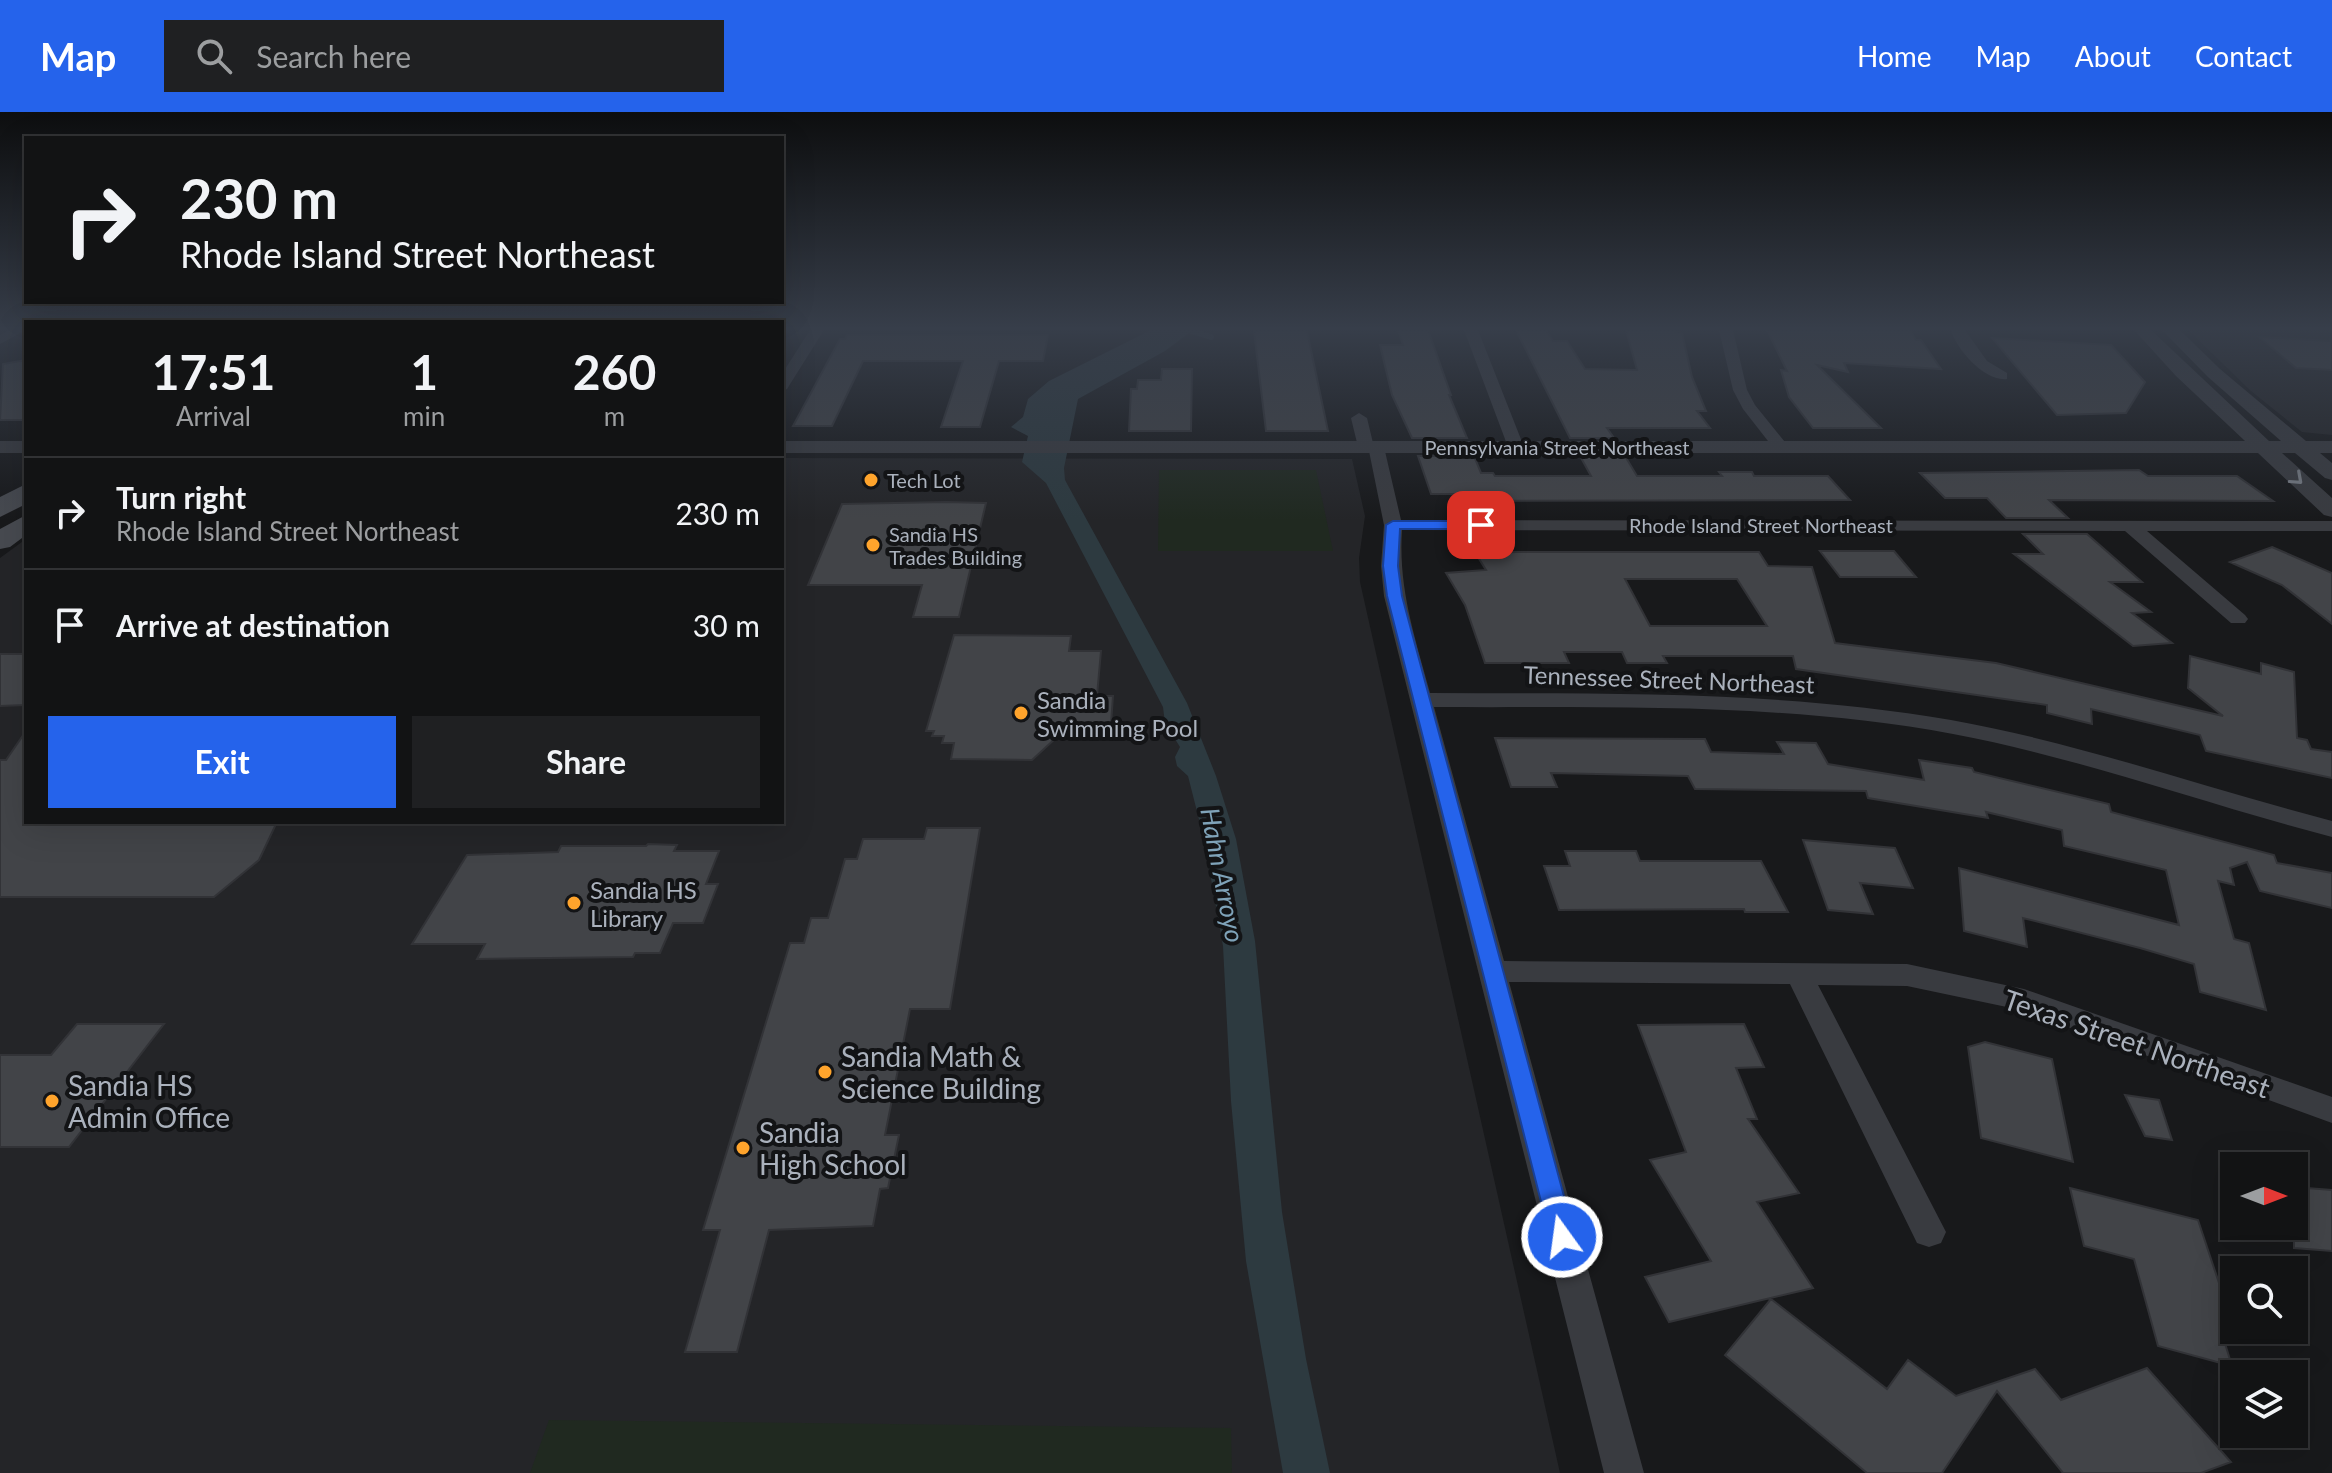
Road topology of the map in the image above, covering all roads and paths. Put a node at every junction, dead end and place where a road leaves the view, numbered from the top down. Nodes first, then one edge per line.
1 (1495, 394) edge
2 (1742, 394) edge
3 (2205, 394) edge
4 (2238, 394) edge
5 (1359, 418) dead end
6 (0, 447) edge
7 (24, 447) edge
8 (784, 447) edge
9 (1371, 447) junction
10 (1516, 447) junction
11 (1781, 447) junction
12 (2263, 447) junction
13 (2301, 447) junction
14 (2332, 447) edge
15 (2332, 474) edge
16 (24, 493) edge
17 (0, 509) edge
18 (2332, 510) edge
19 (24, 524) edge
20 (1393, 525) junction
21 (2130, 526) junction
22 (2332, 526) edge
23 (0, 541) edge
24 (2238, 619) dead end
25 (1421, 700) junction
26 (2332, 829) edge
27 (1493, 971) junction
28 (1798, 973) junction
29 (2332, 1110) edge
30 (1929, 1232) dead end
31 (1624, 1473) edge

1 - 10 street
2 - 11 street
3 - 12 street
4 - 13 street
5 - 9 street
6 - 7 street
8 - 9 street, Pennsylvania Street Northeast
9 - 10 street, Pennsylvania Street Northeast
9 - 20 street
10 - 11 street, Pennsylvania Street Northeast
11 - 12 street, Pennsylvania Street Northeast
12 - 13 street, Pennsylvania Street Northeast
12 -> 18 street
13 - 14 street, Pennsylvania Street Northeast
13 - 15 street
16 - 17 main road
19 - 23 main road
20 - 21 street, Rhode Island Street Northeast
20 - 25 street
21 - 22 street, Rhode Island Street Northeast
21 - 24 street
25 - 26 street, Tennessee Street Northeast
25 - 27 street
27 - 28 street, Texas Street Northeast
27 - 31 street
28 - 29 street, Texas Street Northeast
28 - 30 street

